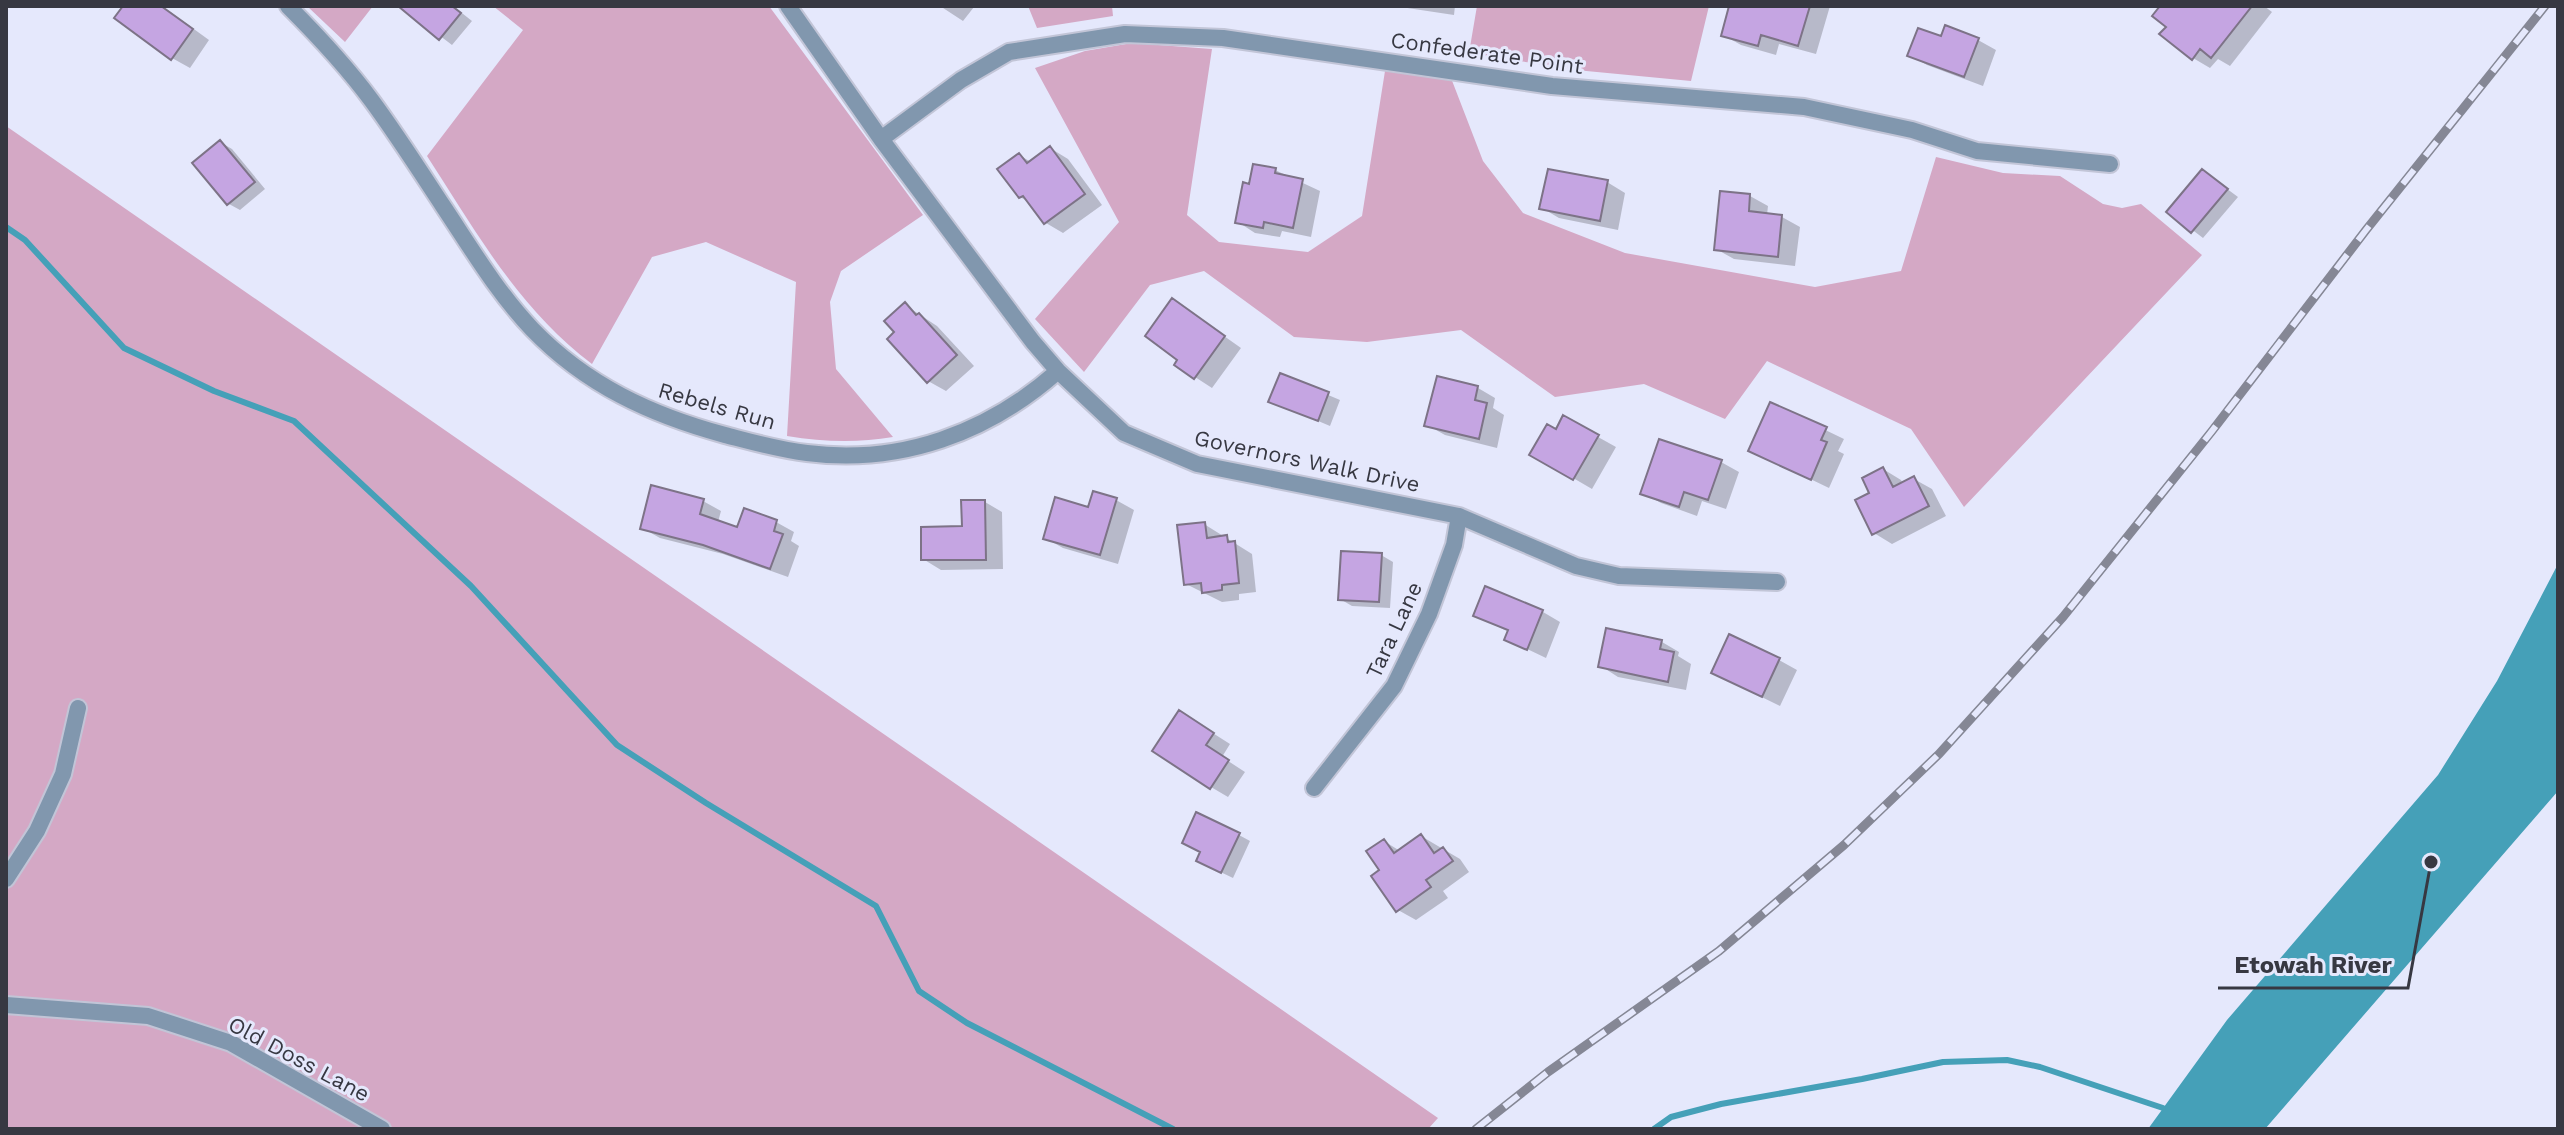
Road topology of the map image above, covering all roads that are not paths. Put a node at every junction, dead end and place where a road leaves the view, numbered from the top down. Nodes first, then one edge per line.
1 (288, 6) edge
2 (788, 6) edge
3 (881, 139) junction
4 (2110, 164) dead end
5 (1058, 371) junction
6 (1459, 516) junction
7 (1777, 582) dead end
8 (78, 708) dead end
9 (1314, 788) dead end
10 (6, 879) edge
11 (6, 1005) edge
12 (382, 1129) edge

1 - 5 street, Rebels Run
2 - 3 street, Governors Walk Drive
3 - 4 street, Confederate Point
3 - 5 street, Governors Walk Drive
5 - 6 street, Governors Walk Drive
6 - 7 street, Governors Walk Drive
6 - 9 street, Tara Lane
8 - 10 street
11 - 12 street, Old Doss Lane

